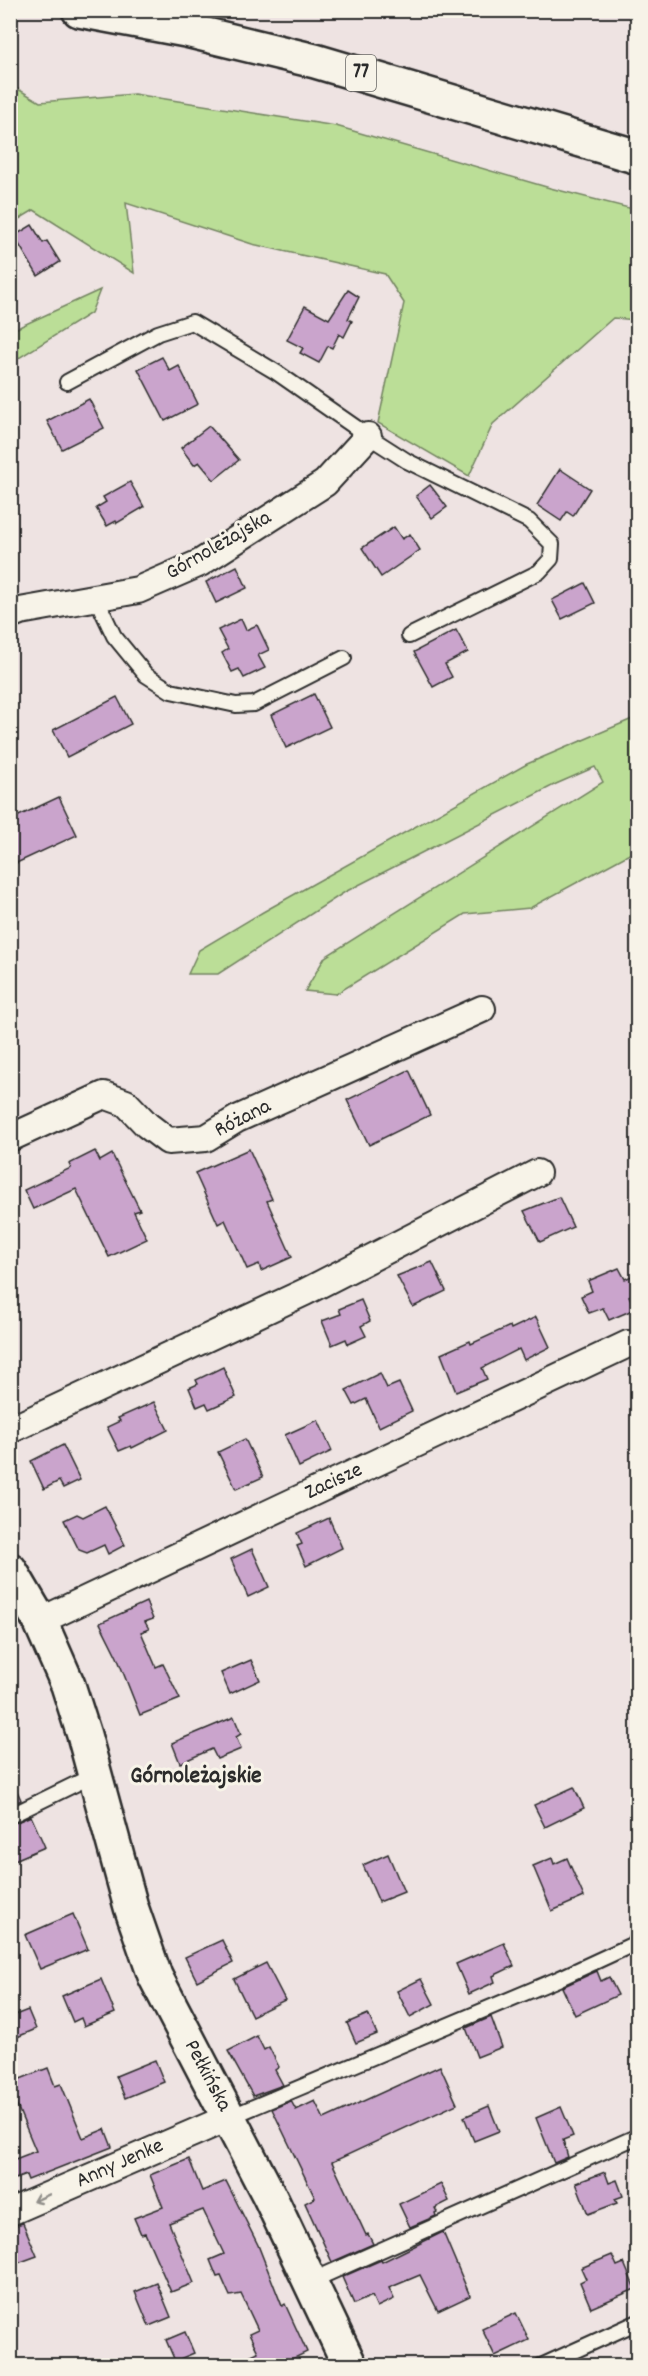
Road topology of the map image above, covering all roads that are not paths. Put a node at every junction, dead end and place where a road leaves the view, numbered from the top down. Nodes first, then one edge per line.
1 (79, 10) edge
2 (638, 157) edge
3 (66, 382) dead end
4 (368, 436) junction
5 (96, 598) junction
6 (10, 615) edge
7 (409, 636) dead end
8 (344, 658) dead end
9 (482, 1009) dead end
10 (10, 1138) edge
11 (537, 1173) dead end
12 (628, 1344) dead end
13 (10, 1430) edge
14 (10, 1570) edge
15 (40, 1621) junction
16 (94, 1775) junction
17 (10, 1816) edge
18 (638, 1942) edge
19 (230, 2117) junction
20 (638, 2136) edge
21 (10, 2211) edge
22 (309, 2282) junction
23 (638, 2322) edge
24 (350, 2366) edge
25 (541, 2366) edge

1 - 2 street, 77
3 - 4 lane
4 - 5 street, Górnoleżajska
4 - 7 lane
5 - 6 street, Górnoleżajska
5 - 8 lane
9 - 10 street, Różana
11 - 13 street
12 - 15 street, Zacisze
14 - 15 street, Pełkińska
15 - 16 street, Pełkińska
16 - 17 lane
16 - 19 street, Pełkińska
18 - 19 lane
19 -> 21 street, Anny Jenke
19 - 22 street, Pełkińska
20 - 22 lane
22 - 24 street, Pełkińska
23 - 25 lane

